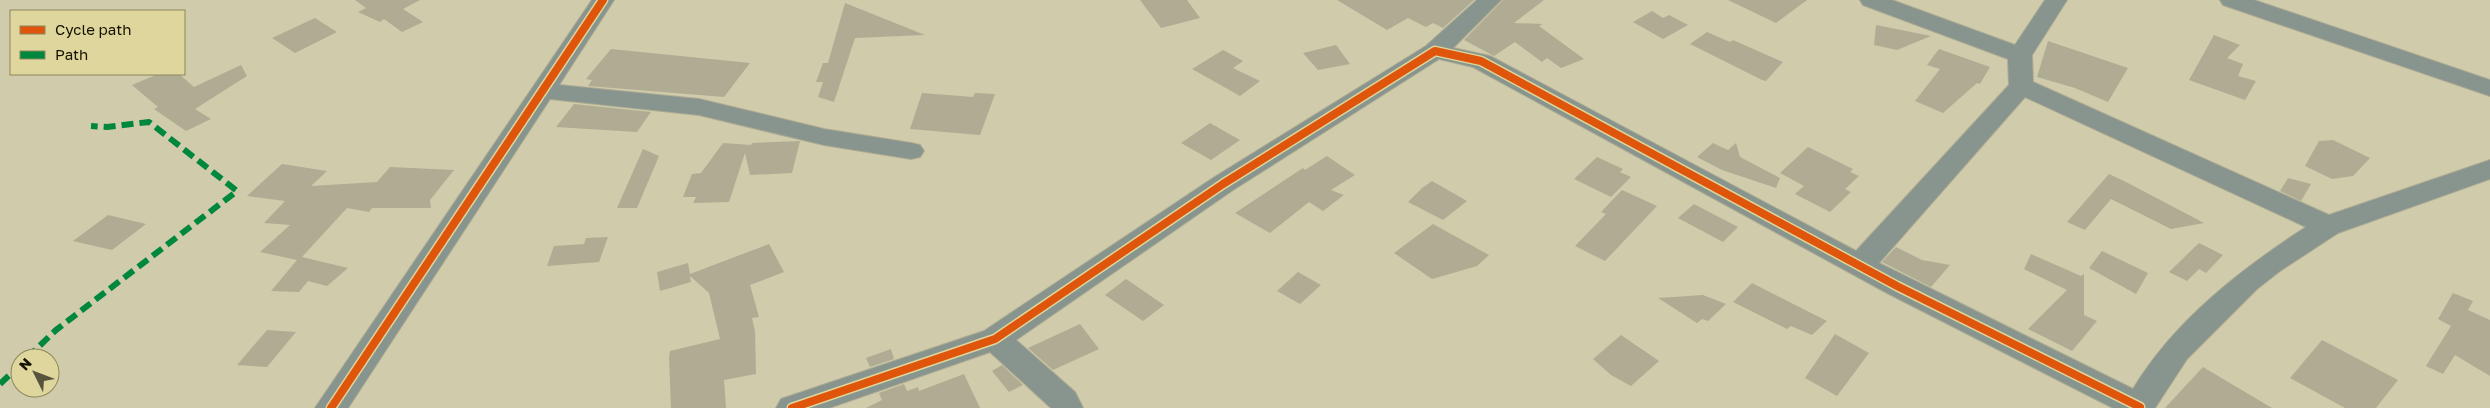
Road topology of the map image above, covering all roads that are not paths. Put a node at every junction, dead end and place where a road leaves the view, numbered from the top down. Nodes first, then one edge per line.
1 (603, 0) edge
2 (1490, 0) edge
3 (1871, 0) edge
4 (2056, 0) edge
5 (2231, 0) edge
6 (1435, 51) junction
7 (2020, 55) junction
8 (2021, 86) junction
9 (2490, 88) edge
10 (542, 91) junction
11 (911, 151) dead end
12 (2490, 168) edge
13 (2328, 226) junction
14 (1860, 266) junction
15 (995, 339) junction
16 (2140, 407) edge
17 (331, 408) edge
18 (792, 408) edge
19 (1067, 408) edge

1 - 10 street
2 - 6 street
3 - 7 street
4 - 7 street
5 - 9 street
6 - 14 street
6 - 15 street
7 - 8 street
8 - 13 street
8 - 14 street
10 - 11 street
10 - 17 street
12 - 13 street
13 - 16 street
14 - 16 street
15 - 18 street
15 - 19 street

